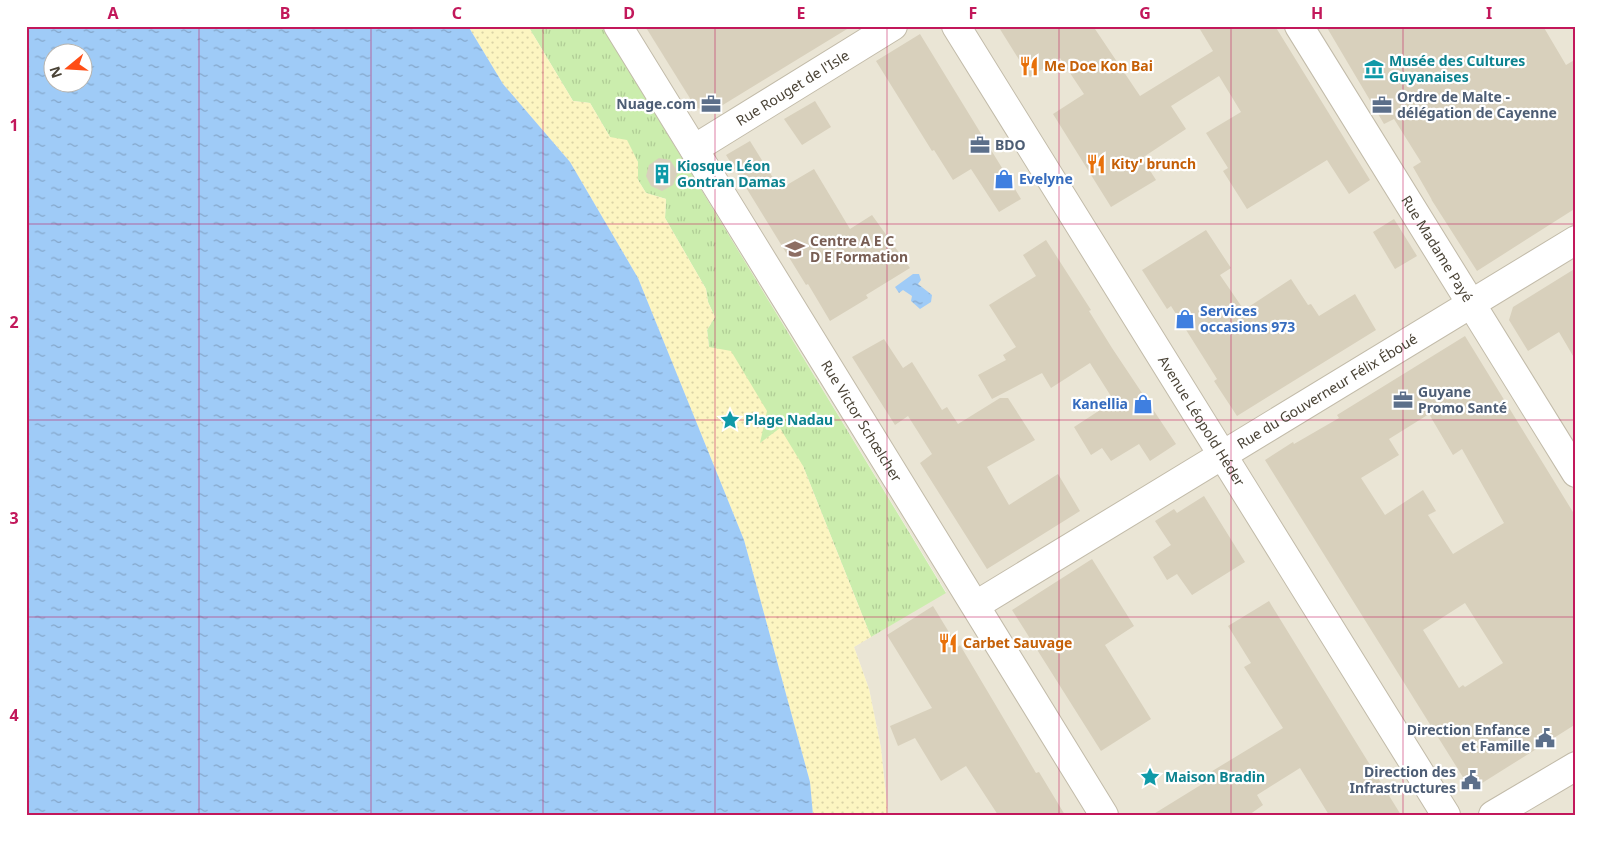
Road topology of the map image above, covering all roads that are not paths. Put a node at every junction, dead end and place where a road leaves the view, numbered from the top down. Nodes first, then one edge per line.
1 (618, 26) edge
2 (893, 26) edge
3 (956, 26) edge
4 (1299, 26) edge
5 (694, 149) junction
6 (1576, 240) edge
7 (1470, 305) junction
8 (1223, 455) junction
9 (1576, 473) edge
10 (976, 604) junction
11 (1576, 766) edge
12 (1104, 815) edge
13 (1446, 815) edge
14 (1493, 815) edge

1 - 5 street, Rue Victor Schœlcher
2 - 5 street, Rue Rouget de l'Isle
3 - 8 street, Avenue Léopold Héder
4 - 7 street, Rue Madame Payé
5 - 10 street, Rue Victor Schœlcher
6 - 7 street, Rue du Gouverneur Félix Éboué
7 - 8 street, Rue du Gouverneur Félix Éboué
7 - 9 street, Rue Madame Payé
8 - 10 street, Rue du Gouverneur Félix Éboué
8 - 13 street, Avenue Léopold Héder
10 - 12 street, Rue Victor Schœlcher
11 - 14 street

